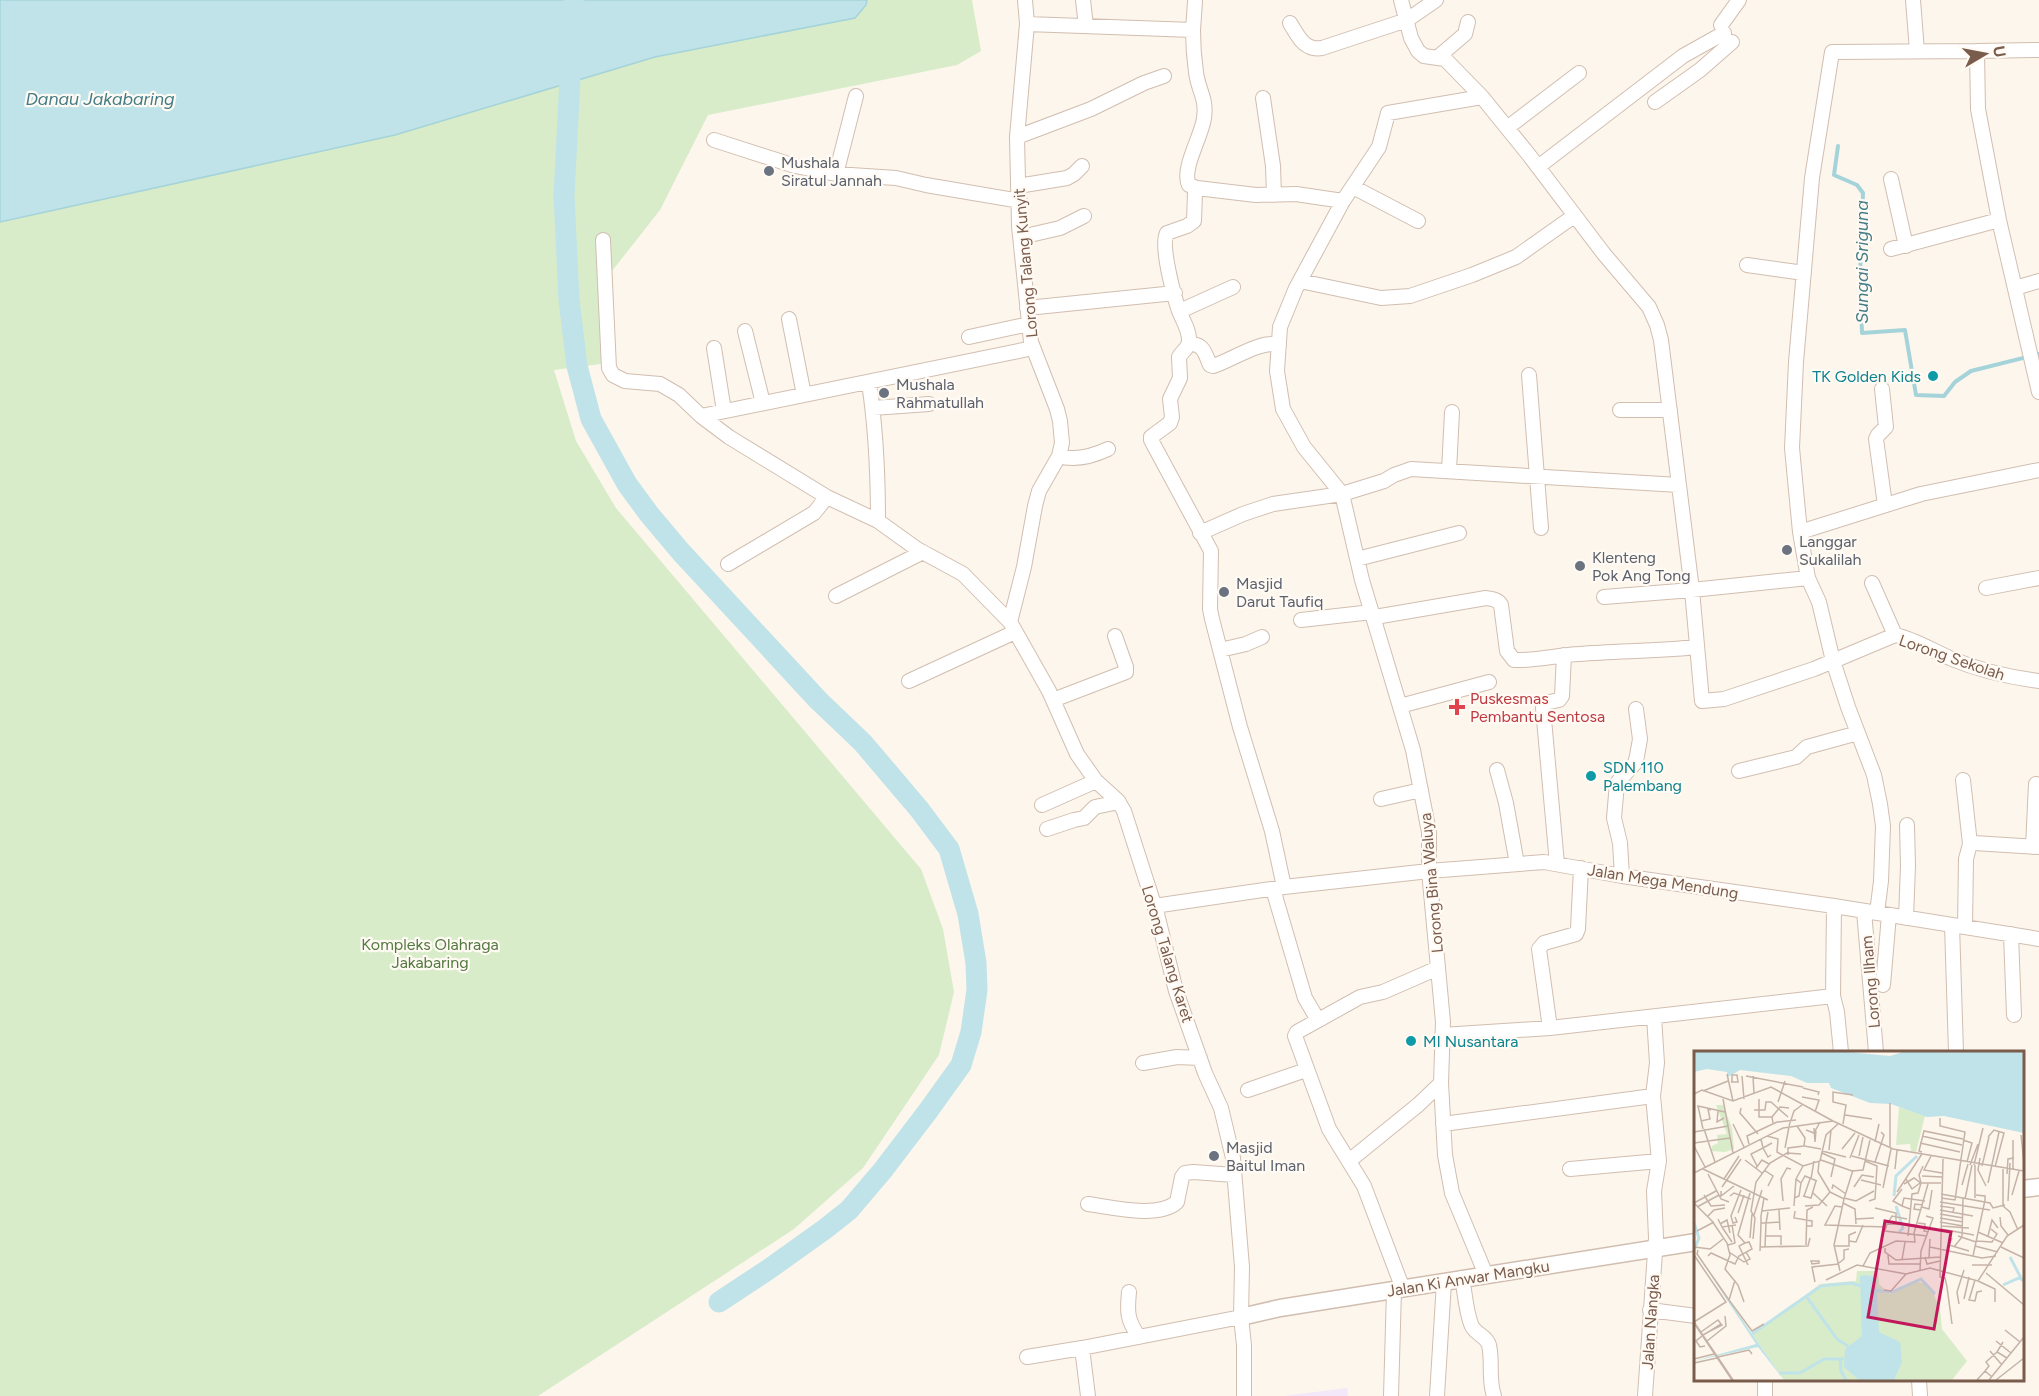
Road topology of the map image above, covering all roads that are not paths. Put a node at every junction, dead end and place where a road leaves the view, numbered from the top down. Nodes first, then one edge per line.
1 (1025, 0) edge
2 (1083, 0) edge
3 (1401, 0) edge
4 (1436, 0) edge
5 (1739, 0) edge
6 (1913, 0) edge
7 (1195, 2) dead end
8 (1407, 20) junction
9 (1290, 22) dead end
10 (1468, 22) dead end
11 (1027, 24) junction
12 (1086, 26) junction
13 (1193, 30) junction
14 (1726, 33) junction
15 (2039, 50) edge
16 (1917, 51) junction
17 (1977, 51) junction
18 (1438, 57) junction
19 (1579, 73) dead end
20 (1164, 76) dead end
21 (856, 96) dead end
22 (1482, 97) junction
23 (1263, 98) dead end
24 (1655, 102) dead end
25 (1507, 128) junction
26 (1017, 137) junction
27 (714, 140) dead end
28 (1082, 166) dead end
29 (1538, 167) junction
30 (836, 174) junction
31 (1891, 179) dead end
32 (1018, 186) junction
33 (1353, 187) junction
34 (1197, 188) junction
35 (1274, 195) junction
36 (1020, 201) junction
37 (1343, 201) junction
38 (1084, 216) dead end
39 (1574, 216) junction
40 (1418, 220) dead end
41 (2000, 220) junction
42 (1021, 237) junction
43 (603, 240) dead end
44 (1906, 246) junction
45 (1891, 249) dead end
46 (1747, 265) dead end
47 (1804, 273) junction
48 (1300, 281) junction
49 (2039, 281) edge
50 (1233, 287) dead end
51 (2015, 288) junction
52 (1175, 293) junction
53 (1027, 308) junction
54 (1179, 311) junction
55 (789, 319) dead end
56 (1029, 324) junction
57 (745, 331) dead end
58 (969, 337) dead end
59 (1189, 344) junction
60 (1279, 345) junction
61 (714, 348) dead end
62 (1033, 348) junction
63 (1529, 375) dead end
64 (869, 383) junction
65 (1882, 389) dead end
66 (2039, 392) edge
67 (804, 395) junction
68 (763, 403) junction
69 (929, 404) dead end
70 (873, 408) junction
71 (1620, 410) dead end
72 (1670, 410) junction
73 (724, 411) junction
74 (1452, 412) dead end
75 (701, 416) junction
76 (1108, 449) dead end
77 (1059, 456) junction
78 (2039, 470) edge
79 (1449, 471) junction
80 (1538, 477) junction
81 (1679, 485) junction
82 (1342, 494) junction
83 (827, 497) junction
84 (1885, 505) junction
85 (878, 521) junction
86 (1542, 528) dead end
87 (1800, 532) junction
88 (1200, 533) junction
89 (1459, 533) dead end
90 (923, 552) junction
91 (1357, 559) junction
92 (728, 564) dead end
93 (1808, 578) junction
94 (2039, 578) edge
95 (1872, 583) dead end
96 (1986, 588) dead end
97 (1692, 590) junction
98 (836, 596) dead end
99 (1605, 597) dead end
100 (1373, 615) junction
101 (1301, 620) dead end
102 (1012, 627) junction
103 (1895, 635) junction
104 (1115, 636) dead end
105 (1262, 637) dead end
106 (1697, 647) junction
107 (1220, 650) junction
108 (1564, 655) junction
109 (1833, 661) junction
110 (909, 681) dead end
111 (2039, 681) edge
112 (1489, 682) dead end
113 (1053, 700) junction
114 (1400, 706) junction
115 (1636, 709) dead end
116 (1858, 733) junction
117 (1497, 770) dead end
118 (1739, 771) dead end
119 (1963, 780) dead end
120 (1096, 781) junction
121 (2036, 784) dead end
122 (1420, 790) junction
123 (1381, 799) dead end
124 (1119, 802) junction
125 (1042, 805) dead end
126 (1906, 825) dead end
127 (1047, 829) dead end
128 (1970, 844) junction
129 (2036, 847) edge
130 (1517, 864) junction
131 (1557, 864) junction
132 (1581, 868) junction
133 (1429, 871) junction
134 (1622, 876) junction
135 (1279, 888) junction
136 (1154, 906) junction
137 (1834, 906) junction
138 (1877, 913) junction
139 (1906, 918) junction
140 (1958, 926) junction
141 (2011, 934) junction
142 (2039, 939) edge
143 (1438, 968) junction
144 (1883, 985) dead end
145 (1833, 996) junction
146 (2014, 1014) dead end
147 (1654, 1017) junction
148 (1318, 1020) junction
149 (1550, 1028) junction
150 (1442, 1035) junction
151 (1841, 1051) edge
152 (1876, 1051) edge
153 (1956, 1051) edge
154 (1200, 1058) junction
155 (1143, 1063) dead end
156 (1306, 1070) junction
157 (1441, 1083) junction
158 (1248, 1090) dead end
159 (1653, 1096) junction
160 (1443, 1124) junction
161 (1349, 1161) junction
162 (1659, 1161) junction
163 (1570, 1169) dead end
164 (1234, 1175) junction
165 (2039, 1187) edge
166 (2024, 1189) edge
167 (1088, 1204) dead end
168 (1694, 1242) edge
169 (1655, 1247) junction
170 (1486, 1275) junction
171 (1462, 1278) junction
172 (1444, 1282) junction
173 (1398, 1290) junction
174 (1129, 1292) dead end
175 (1650, 1310) junction
176 (1694, 1316) edge
177 (1241, 1317) junction
178 (1139, 1337) junction
179 (1082, 1348) junction
180 (1027, 1357) dead end
181 (1765, 1381) edge
182 (1919, 1381) edge
183 (1088, 1396) edge
184 (1245, 1396) edge
185 (1391, 1396) edge
186 (1437, 1396) edge
187 (1494, 1396) edge
188 (1645, 1396) edge
189 (1764, 1396) edge
190 (1920, 1396) edge

1 - 11 street, Lorong Talang Kunyit
2 - 12 street
3 - 8 street
4 - 8 street
5 - 14 street
6 - 16 street
7 - 13 street
8 - 9 street
8 - 18 street
10 - 18 street
11 - 12 street
11 - 26 street, Lorong Talang Kunyit
12 - 13 street
13 - 34 street
14 - 24 street
14 - 29 street
15 - 17 street
16 - 17 street
16 - 47 street
17 - 41 street
18 - 22 street
19 - 25 street
20 - 26 street
21 - 30 street
22 - 25 street
22 - 33 street
23 - 35 street
25 - 29 street
26 - 32 street, Lorong Talang Kunyit
27 - 30 street
28 - 32 street
29 - 39 street
30 - 36 street
31 - 44 street
32 - 36 street, Lorong Talang Kunyit
33 - 37 street
33 - 40 street
34 - 35 street
34 - 52 street
35 - 37 street
36 - 42 street, Lorong Talang Kunyit
37 - 48 street
38 - 42 street
39 - 48 street
39 - 72 street
41 - 44 street
41 - 51 street
42 - 53 street, Lorong Talang Kunyit
43 - 75 street, Lorong Talang Karet
44 - 45 street
46 - 47 street
47 - 87 street
48 - 60 street
49 - 51 street
50 - 54 street
51 - 66 street
52 - 53 street
52 - 54 street
53 - 56 street, Lorong Talang Kunyit
54 - 59 street
55 - 67 street
56 - 58 street
56 - 62 street, Lorong Talang Kunyit
57 - 68 street
59 - 60 street
59 - 88 street
60 - 82 street
61 - 73 street
62 - 64 street
62 - 77 street, Lorong Talang Kunyit
63 - 80 street
64 - 67 street
64 - 70 street
65 - 84 street
67 - 68 street
68 - 73 street
69 - 70 street
70 - 85 street
71 - 72 street
72 - 81 street
73 - 75 street
74 - 79 street
75 - 83 street, Lorong Talang Karet
76 - 77 street
77 - 102 street, Lorong Talang Kunyit
78 - 84 street
79 - 80 street
79 - 82 street
80 - 81 street
80 - 86 street
81 - 97 street
82 - 88 street
82 - 91 street, Lorong Bina Waluya
83 - 85 street, Lorong Talang Karet
83 - 92 street
84 - 87 street
85 - 90 street, Lorong Talang Karet
87 - 93 street
88 - 107 street
89 - 91 street
90 - 98 street
90 - 102 street, Lorong Talang Karet
91 - 100 street, Lorong Bina Waluya
93 - 97 street
93 - 109 street
94 - 96 street
95 - 103 street
97 - 99 street
97 - 106 street
100 - 101 street
100 - 108 street
100 - 114 street, Lorong Bina Waluya
102 - 110 street
102 - 113 street, Lorong Talang Karet
103 - 109 street, Lorong Sekolah
103 - 111 street, Lorong Sekolah
104 - 113 street
105 - 107 street
106 - 108 street
106 - 109 street, Lorong Sekolah
107 - 135 street
108 - 131 street
109 - 116 street
112 - 114 street
113 - 120 street, Lorong Talang Karet
114 - 122 street, Lorong Bina Waluya
115 - 134 street
116 - 118 street
116 - 138 street
117 - 130 street
119 - 128 street
120 - 124 street, Lorong Talang Karet
120 - 125 street
121 - 129 street
122 - 123 street
122 - 133 street, Lorong Bina Waluya
124 - 127 street
124 - 136 street, Lorong Talang Karet
126 - 139 street
128 - 129 street
128 - 140 street
130 - 131 street, Jalan Mega Mendung
130 - 133 street, Jalan Mega Mendung
131 - 132 street, Jalan Mega Mendung
132 - 134 street, Jalan Mega Mendung
132 - 149 street
133 - 135 street, Jalan Mega Mendung
133 - 143 street, Lorong Bina Waluya
134 - 137 street, Jalan Mega Mendung
135 - 136 street, Jalan Mega Mendung
135 - 148 street
136 - 154 street, Lorong Talang Karet
137 - 138 street, Jalan Mega Mendung
137 - 145 street
138 - 139 street, Jalan Mega Mendung
138 - 144 street
138 - 152 street, Lorong Ilham
139 - 140 street, Jalan Mega Mendung
140 - 141 street, Jalan Mega Mendung
140 - 153 street
141 - 142 street, Jalan Mega Mendung
141 - 146 street
143 - 148 street
143 - 150 street, Lorong Bina Waluya
145 - 147 street
145 - 151 street
147 - 149 street
147 - 159 street, Jalan Nangka
148 - 156 street
149 - 150 street
150 - 157 street, Lorong Bina Waluya
154 - 155 street
154 - 164 street, Lorong Talang Karet
156 - 158 street
156 - 161 street
157 - 160 street, Lorong Bina Waluya
157 - 161 street
159 - 160 street
159 - 162 street, Jalan Nangka
160 - 170 street, Lorong Bina Waluya
161 - 173 street
162 - 163 street
162 - 169 street, Jalan Nangka
164 - 167 street
164 - 177 street, Lorong Talang Karet
165 - 166 street
168 - 169 street, Jalan Ki Anwar Mangku
169 - 170 street, Jalan Ki Anwar Mangku
169 - 175 street, Jalan Nangka
170 - 171 street, Jalan Ki Anwar Mangku
171 - 172 street, Jalan Ki Anwar Mangku
171 - 187 street
172 - 173 street, Jalan Ki Anwar Mangku
172 - 186 street
173 - 177 street, Jalan Ki Anwar Mangku
173 - 185 street
174 - 178 street
175 - 176 street
175 - 188 street, Jalan Nangka
177 - 178 street
177 - 184 street, Lorong Talang Karet
178 - 179 street
179 - 180 street
179 - 183 street
181 - 189 street
182 - 190 street

